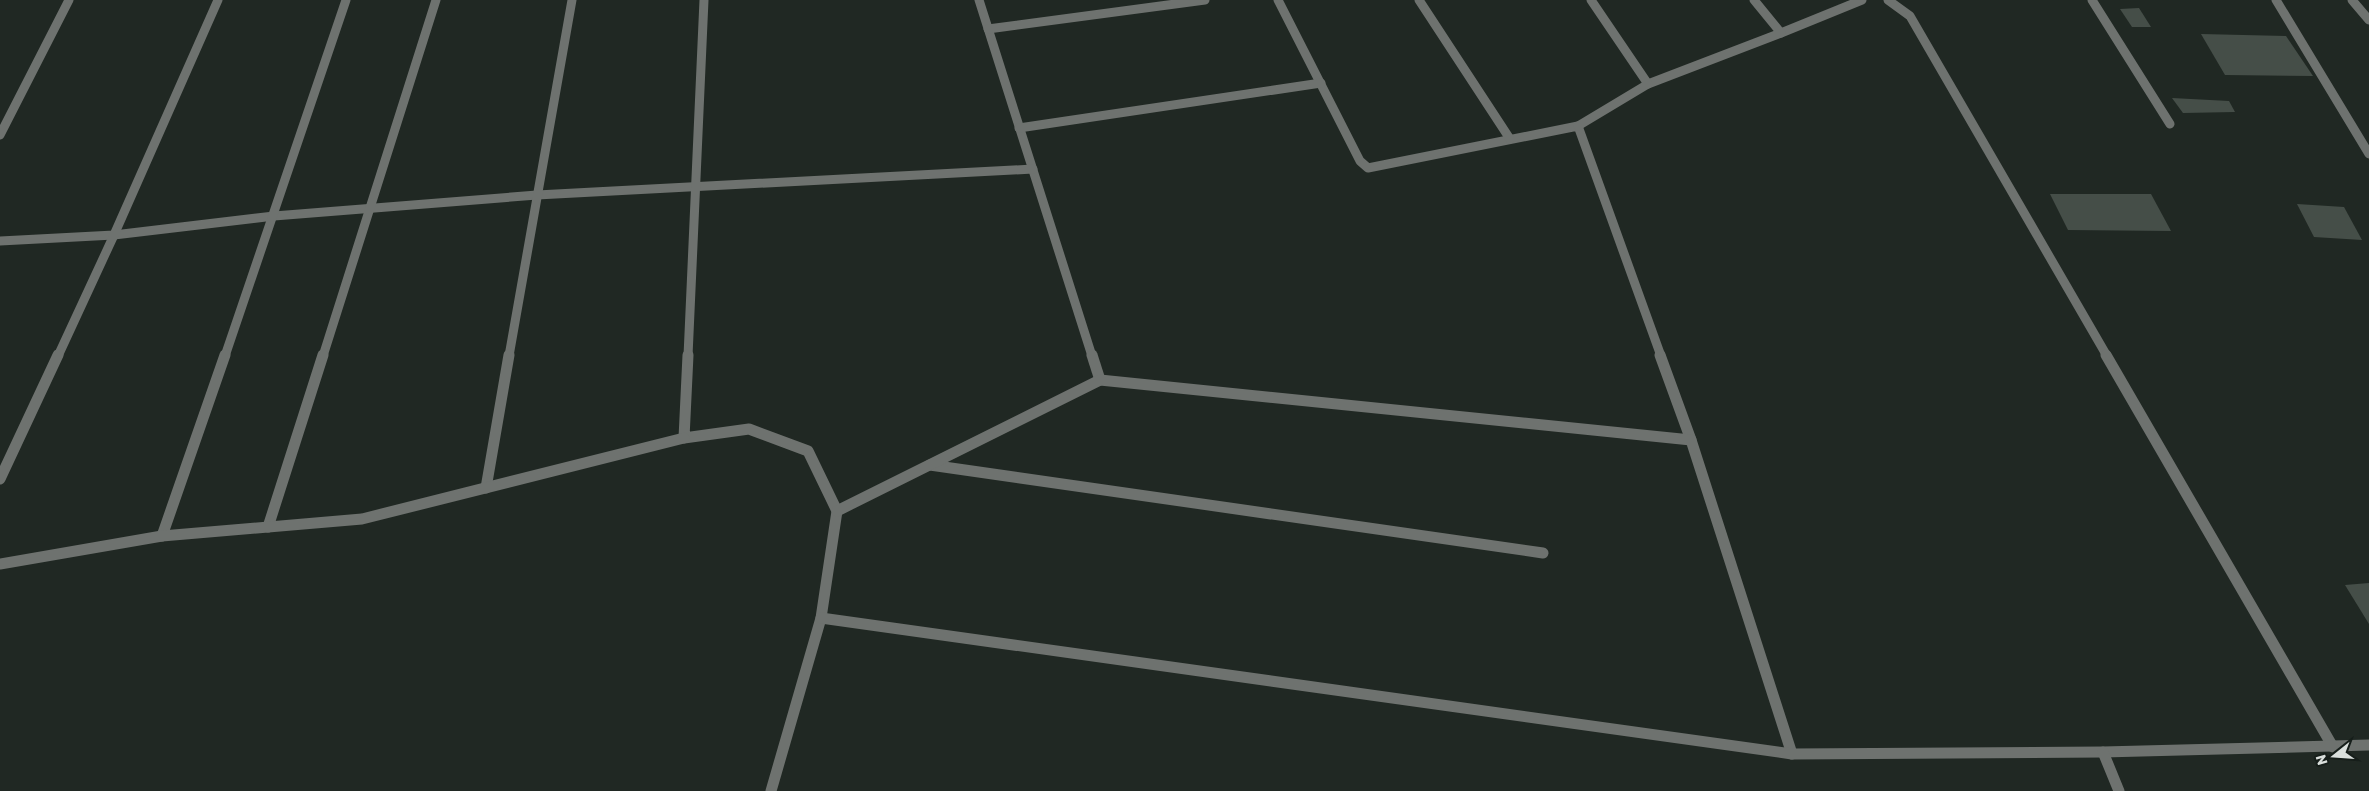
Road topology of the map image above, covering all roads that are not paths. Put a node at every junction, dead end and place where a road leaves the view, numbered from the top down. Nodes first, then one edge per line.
1 (69, 0) edge
2 (218, 0) edge
3 (346, 0) edge
4 (436, 0) edge
5 (572, 0) edge
6 (704, 0) edge
7 (979, 0) edge
8 (1205, 0) edge
9 (1278, 0) edge
10 (1419, 0) edge
11 (1592, 0) edge
12 (1754, 0) edge
13 (1862, 0) edge
14 (1888, 0) edge
15 (2092, 0) edge
16 (2276, 0) edge
17 (2352, 0) edge
18 (2369, 20) edge
19 (988, 29) junction
20 (1781, 33) junction
21 (1321, 83) junction
22 (1648, 84) junction
23 (2170, 124) dead end
24 (1578, 126) junction
25 (1019, 128) junction
26 (0, 135) edge
27 (1510, 139) junction
28 (2369, 154) edge
29 (1033, 169) junction
30 (697, 188) junction
31 (537, 195) junction
32 (369, 210) junction
33 (274, 216) junction
34 (114, 235) junction
35 (0, 241) edge
36 (1100, 380) junction
37 (684, 438) junction
38 (1691, 440) junction
39 (930, 465) junction
40 (0, 479) edge
41 (486, 488) junction
42 (837, 511) junction
43 (268, 527) junction
44 (162, 536) junction
45 (1543, 553) dead end
46 (0, 564) edge
47 (821, 618) junction
48 (2369, 745) edge
49 (2333, 747) junction
50 (2103, 752) junction
51 (1792, 754) junction
52 (771, 791) edge
53 (2119, 791) edge

1 - 26 street
2 - 34 street
3 - 33 street
4 - 32 street
5 - 31 street
6 - 30 street
7 - 19 street
8 - 19 street
9 - 21 street
10 - 27 street
11 - 22 street
12 - 20 street
13 - 20 street
14 - 49 street
15 - 23 street
16 - 28 street
17 - 18 street
19 - 25 street
20 - 22 street
21 - 25 street
21 - 27 street
22 - 24 street
24 - 27 street
24 - 38 street
25 - 29 street
29 - 30 street
29 - 36 street
30 - 31 street
30 - 37 street
31 - 32 street
31 - 41 street
32 - 33 street
32 - 43 street
33 - 34 street
33 - 44 street
34 - 35 street
34 - 40 street
36 - 38 street
36 - 39 street
37 - 41 street
37 - 42 street
38 - 51 street
39 - 42 street
39 - 45 street
41 - 43 street
42 - 47 street
43 - 44 street
44 - 46 street
47 - 51 street
47 - 52 street
48 - 49 street
49 - 50 street
50 - 51 street
50 - 53 street

